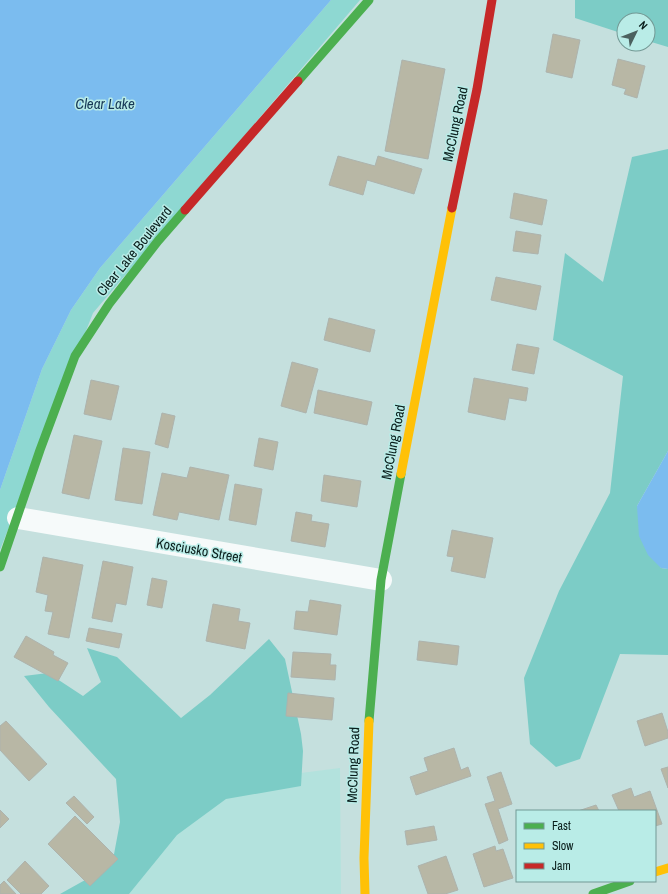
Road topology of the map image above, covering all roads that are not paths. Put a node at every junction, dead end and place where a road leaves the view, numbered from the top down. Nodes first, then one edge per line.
1 (369, 0) edge
2 (492, 0) edge
3 (18, 518) junction
4 (0, 567) edge
5 (381, 580) junction
6 (668, 868) edge
7 (656, 872) edge
8 (627, 882) edge
9 (365, 894) edge
10 (593, 894) edge

1 - 3 street, Clear Lake Boulevard
2 - 5 street, McClung Road
3 - 4 street, Clear Lake Boulevard
3 - 5 street, Kosciusko Street
5 - 9 street, McClung Road
6 - 7 street
8 - 10 street

